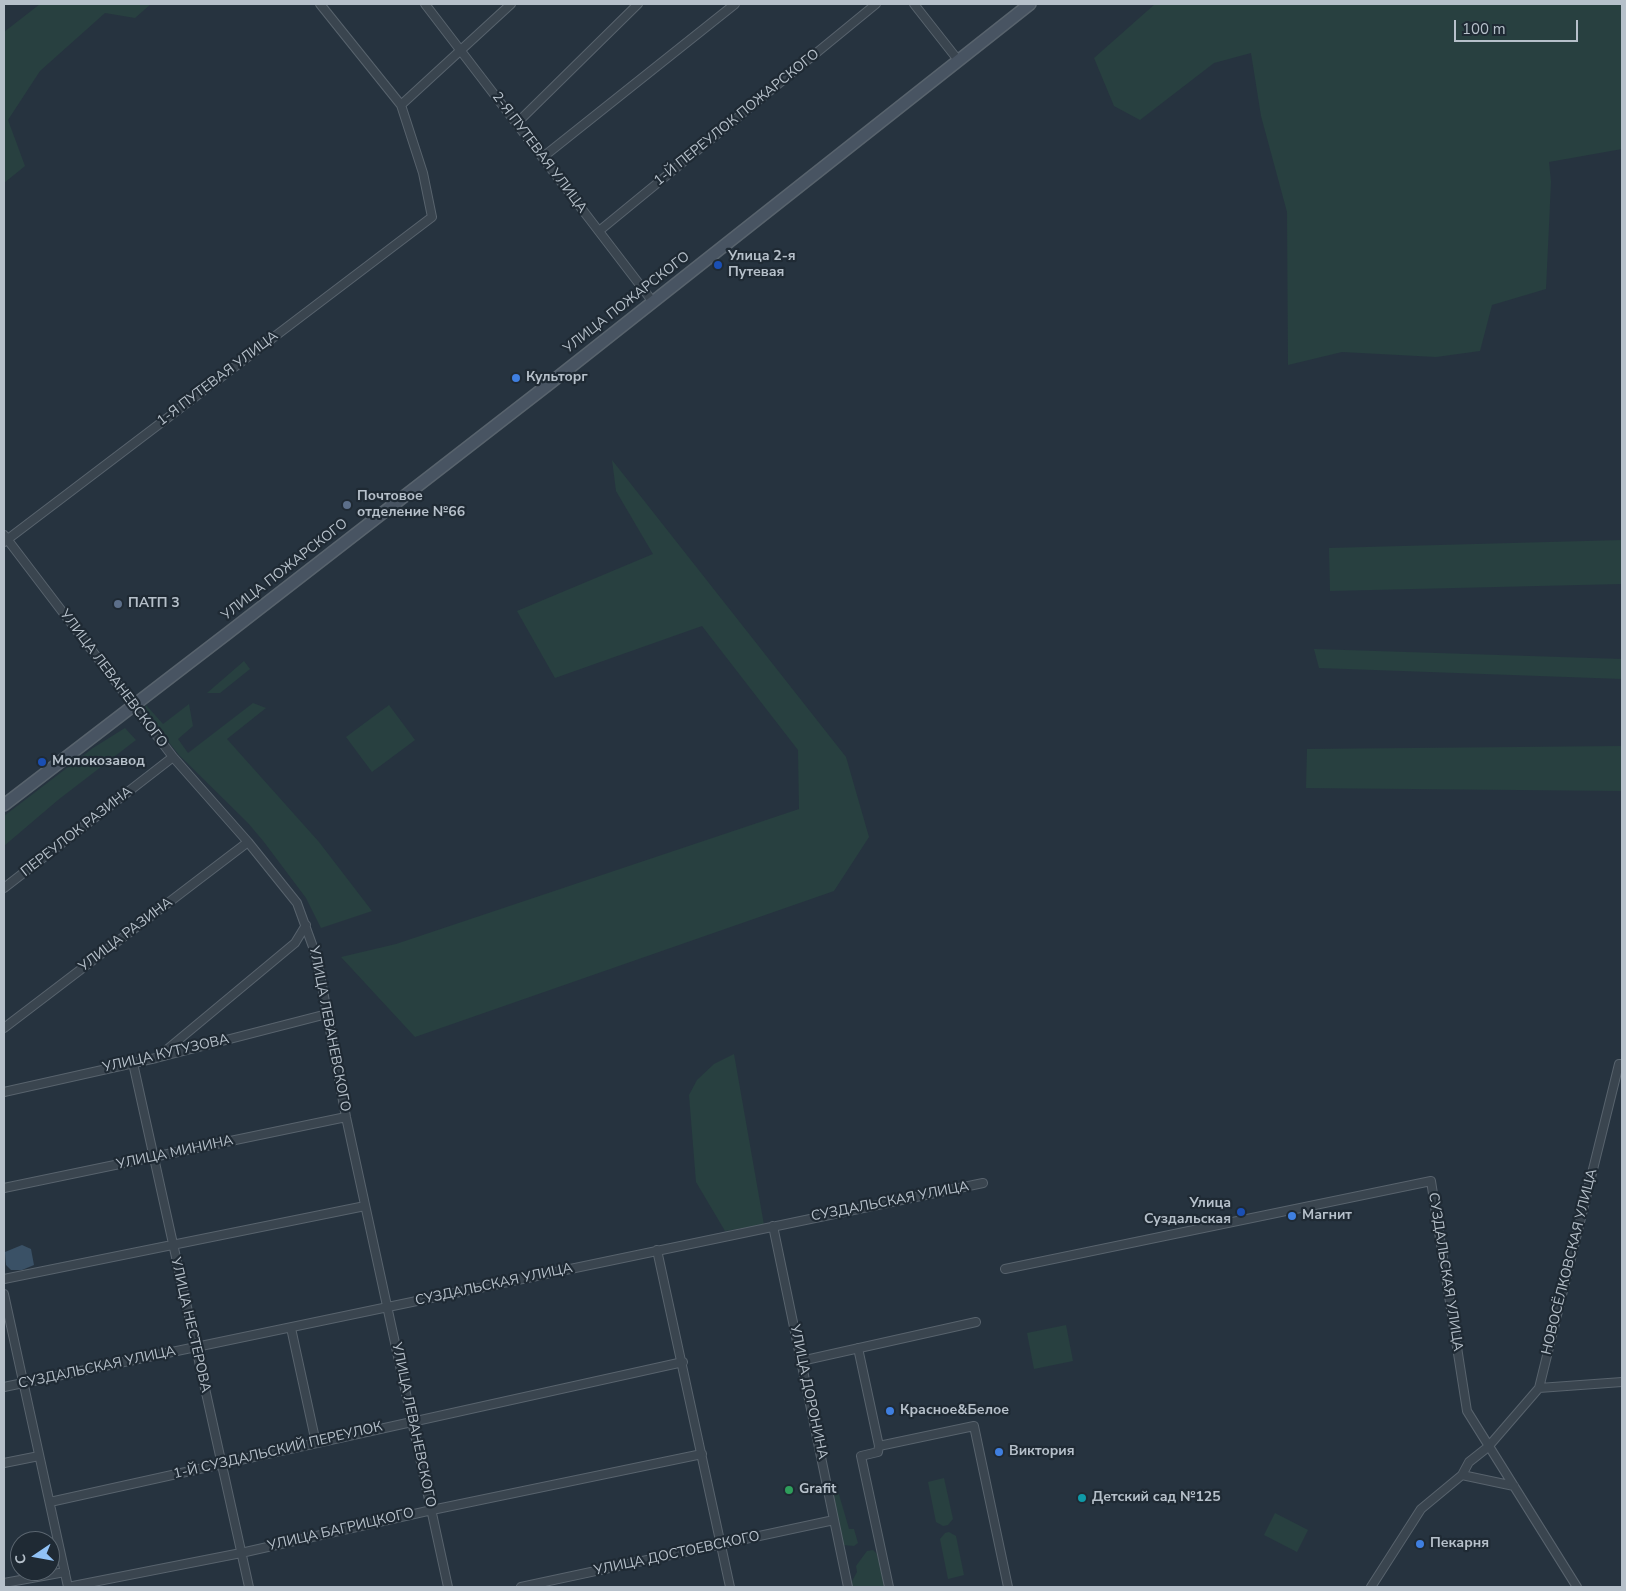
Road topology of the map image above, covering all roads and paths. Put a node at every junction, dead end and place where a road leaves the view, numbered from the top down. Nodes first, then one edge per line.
1 (320, 4) edge
2 (424, 4) edge
3 (511, 4) edge
4 (638, 4) edge
5 (736, 4) edge
6 (876, 4) edge
7 (914, 4) edge
8 (1030, 4) edge
9 (461, 52) junction
10 (958, 60) junction
11 (401, 105) junction
12 (517, 123) junction
13 (543, 157) junction
14 (598, 231) junction
15 (653, 302) junction
16 (5, 539) edge
17 (132, 706) junction
18 (173, 757) junction
19 (4, 805) edge
20 (248, 842) junction
21 (4, 888) edge
22 (306, 925) junction
23 (327, 1014) junction
24 (4, 1028) edge
25 (156, 1058) junction
26 (133, 1063) junction
27 (1622, 1064) edge
28 (4, 1092) edge
29 (346, 1117) junction
30 (154, 1157) junction
31 (984, 1183) dead end
32 (4, 1188) edge
33 (365, 1206) junction
34 (773, 1226) junction
35 (172, 1245) junction
36 (657, 1250) junction
37 (1005, 1269) dead end
38 (4, 1280) edge
39 (4, 1294) edge
40 (389, 1308) junction
41 (6, 1318) edge
42 (976, 1322) dead end
43 (291, 1328) junction
44 (195, 1347) junction
45 (858, 1348) junction
46 (801, 1361) junction
47 (683, 1362) junction
48 (1622, 1382) edge
49 (24, 1383) junction
50 (4, 1387) edge
51 (1539, 1388) junction
52 (412, 1421) junction
53 (316, 1442) junction
54 (879, 1446) junction
55 (1488, 1447) junction
56 (702, 1454) junction
57 (39, 1456) junction
58 (4, 1463) edge
59 (222, 1464) junction
60 (1462, 1475) junction
61 (1514, 1486) junction
62 (50, 1502) junction
63 (432, 1510) junction
64 (834, 1520) junction
65 (721, 1545) junction
66 (241, 1553) junction
67 (65, 1572) junction
68 (4, 1583) edge
69 (68, 1587) edge
70 (249, 1587) edge
71 (448, 1587) edge
72 (521, 1587) edge
73 (730, 1587) edge
74 (848, 1587) edge
75 (889, 1587) edge
76 (1008, 1587) edge
77 (1371, 1587) edge
78 (1576, 1587) edge

1 - 11 street
2 - 9 street, 2-Я ПУТЕВАЯ УЛИЦА
3 - 9 street
4 - 12 street
5 - 13 street
6 - 14 street, 1-Й ПЕРЕУЛОК ПОЖАРСКОГО
7 - 10 street
8 - 10 street, УЛИЦА ПОЖАРСКОГО
9 - 11 street
9 - 12 street, 2-Я ПУТЕВАЯ УЛИЦА
10 - 15 street, УЛИЦА ПОЖАРСКОГО
11 - 16 street, 1-Я ПУТЕВАЯ УЛИЦА
12 - 13 street, 2-Я ПУТЕВАЯ УЛИЦА
13 - 14 street, 2-Я ПУТЕВАЯ УЛИЦА
14 - 15 street, 2-Я ПУТЕВАЯ УЛИЦА
15 - 17 street, УЛИЦА ПОЖАРСКОГО
16 - 17 street, УЛИЦА ЛЕВАНЕВСКОГО
17 - 18 street, УЛИЦА ЛЕВАНЕВСКОГО
17 - 19 street, УЛИЦА ПОЖАРСКОГО
18 - 20 street, УЛИЦА ЛЕВАНЕВСКОГО
18 - 21 street, ПЕРЕУЛОК РАЗИНА
20 - 22 street, УЛИЦА ЛЕВАНЕВСКОГО
20 - 24 street, УЛИЦА РАЗИНА
22 - 23 street, УЛИЦА ЛЕВАНЕВСКОГО
22 - 25 street
23 - 25 street, УЛИЦА КУТУЗОВА
23 - 29 street, УЛИЦА ЛЕВАНЕВСКОГО
25 - 26 street, УЛИЦА КУТУЗОВА
26 - 28 street, УЛИЦА КУТУЗОВА
26 - 30 street, УЛИЦА НЕСТЕРОВА
27 - 51 street, НОВОСЁЛКОВСКАЯ УЛИЦА
29 - 30 street, УЛИЦА МИНИНА
29 - 33 street, УЛИЦА ЛЕВАНЕВСКОГО
30 - 32 street, УЛИЦА МИНИНА
30 - 35 street, УЛИЦА НЕСТЕРОВА
31 - 34 street, СУЗДАЛЬСКАЯ УЛИЦА
33 - 35 street
33 - 40 street, УЛИЦА ЛЕВАНЕВСКОГО
34 - 36 street, СУЗДАЛЬСКАЯ УЛИЦА
34 - 46 street, УЛИЦА ДОРОНИНА
35 - 38 street
35 - 44 street, УЛИЦА НЕСТЕРОВА
36 - 40 street, СУЗДАЛЬСКАЯ УЛИЦА
36 - 47 street
37 - 55 street, СУЗДАЛЬСКАЯ УЛИЦА
39 - 41 street
40 - 43 street, СУЗДАЛЬСКАЯ УЛИЦА
40 - 52 street, УЛИЦА ЛЕВАНЕВСКОГО
41 - 49 street
42 - 45 street
43 - 44 street, СУЗДАЛЬСКАЯ УЛИЦА
43 - 53 street
44 - 49 street, СУЗДАЛЬСКАЯ УЛИЦА
44 - 59 street, УЛИЦА НЕСТЕРОВА
45 - 46 street
45 - 54 street
46 - 64 street, УЛИЦА ДОРОНИНА
47 - 52 street, 1-Й СУЗДАЛЬСКИЙ ПЕРЕУЛОК
47 - 56 street
48 - 51 street
49 - 50 street, СУЗДАЛЬСКАЯ УЛИЦА
49 - 57 street
51 - 55 street, НОВОСЁЛКОВСКАЯ УЛИЦА
52 - 53 street, 1-Й СУЗДАЛЬСКИЙ ПЕРЕУЛОК
52 - 63 street, УЛИЦА ЛЕВАНЕВСКОГО
53 - 59 street, 1-Й СУЗДАЛЬСКИЙ ПЕРЕУЛОК
54 - 75 street
54 - 76 street
55 - 60 street, НОВОСЁЛКОВСКАЯ УЛИЦА
55 - 61 street, СУЗДАЛЬСКАЯ УЛИЦА
56 - 63 street, УЛИЦА БАГРИЦКОГО
56 - 65 street
57 - 58 street
57 - 62 street
59 - 62 street, 1-Й СУЗДАЛЬСКИЙ ПЕРЕУЛОК
59 - 66 street, УЛИЦА НЕСТЕРОВА
60 - 61 street
60 - 77 street, НОВОСЁЛКОВСКАЯ УЛИЦА
61 - 78 street, СУЗДАЛЬСКАЯ УЛИЦА
62 - 67 street
63 - 66 street, УЛИЦА БАГРИЦКОГО
63 - 71 street, УЛИЦА ЛЕВАНЕВСКОГО
64 - 65 street, УЛИЦА ДОСТОЕВСКОГО
64 - 74 street, УЛИЦА ДОРОНИНА
65 - 72 street, УЛИЦА ДОСТОЕВСКОГО
65 - 73 street
66 - 69 street, УЛИЦА БАГРИЦКОГО
66 - 70 street, УЛИЦА НЕСТЕРОВА
67 - 68 street
67 - 69 street

